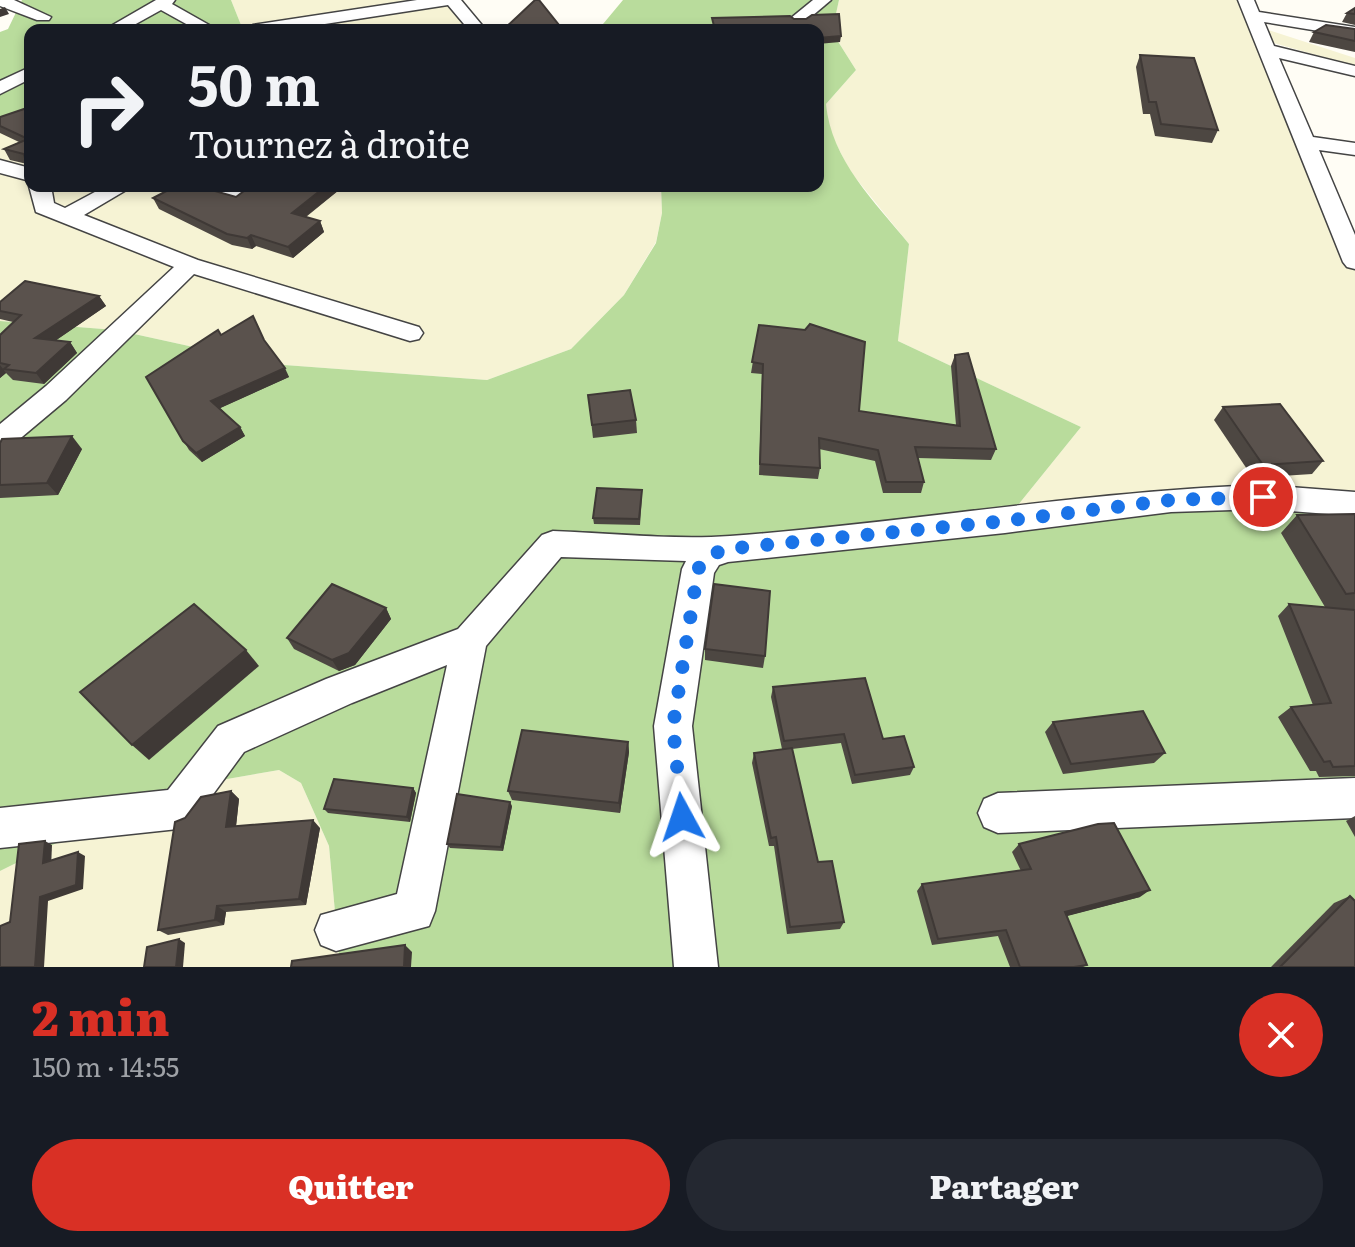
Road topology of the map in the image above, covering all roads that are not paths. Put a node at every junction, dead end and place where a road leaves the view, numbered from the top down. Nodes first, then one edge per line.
1 (0, 0) edge
2 (450, 0) edge
3 (823, 0) edge
4 (164, 2) edge
5 (1250, 8) edge
6 (43, 17) dead end
7 (799, 18) edge
8 (123, 24) edge
9 (200, 24) edge
10 (292, 24) edge
11 (472, 24) edge
12 (1355, 32) edge
13 (1265, 49) junction
14 (1355, 71) edge
15 (24, 75) edge
16 (0, 88) edge
17 (1304, 142) junction
18 (1355, 149) edge
19 (0, 166) edge
20 (24, 173) edge
21 (41, 192) edge
22 (111, 192) edge
23 (217, 192) edge
24 (239, 199) edge
25 (66, 216) junction
26 (1355, 262) edge
27 (190, 265) junction
28 (410, 333) dead end
29 (0, 440) edge
30 (1355, 504) edge
31 (726, 549) junction
32 (470, 640) junction
33 (1355, 798) edge
34 (998, 813) dead end
35 (0, 828) edge
36 (336, 930) dead end
37 (696, 967) edge

1 - 6 street
2 - 10 street
2 - 11 street
3 - 7 street
4 - 8 street
4 - 9 street
5 - 12 street
5 - 13 street
13 - 14 street
13 - 17 street
15 - 16 street
17 - 18 street
17 - 26 street
19 - 20 street
21 - 25 street
22 - 25 street
23 - 24 street
25 - 27 street
27 - 28 street
27 - 29 street
30 - 31 street
31 - 32 street
31 - 37 street
32 - 35 street
32 - 36 street
33 - 34 street

